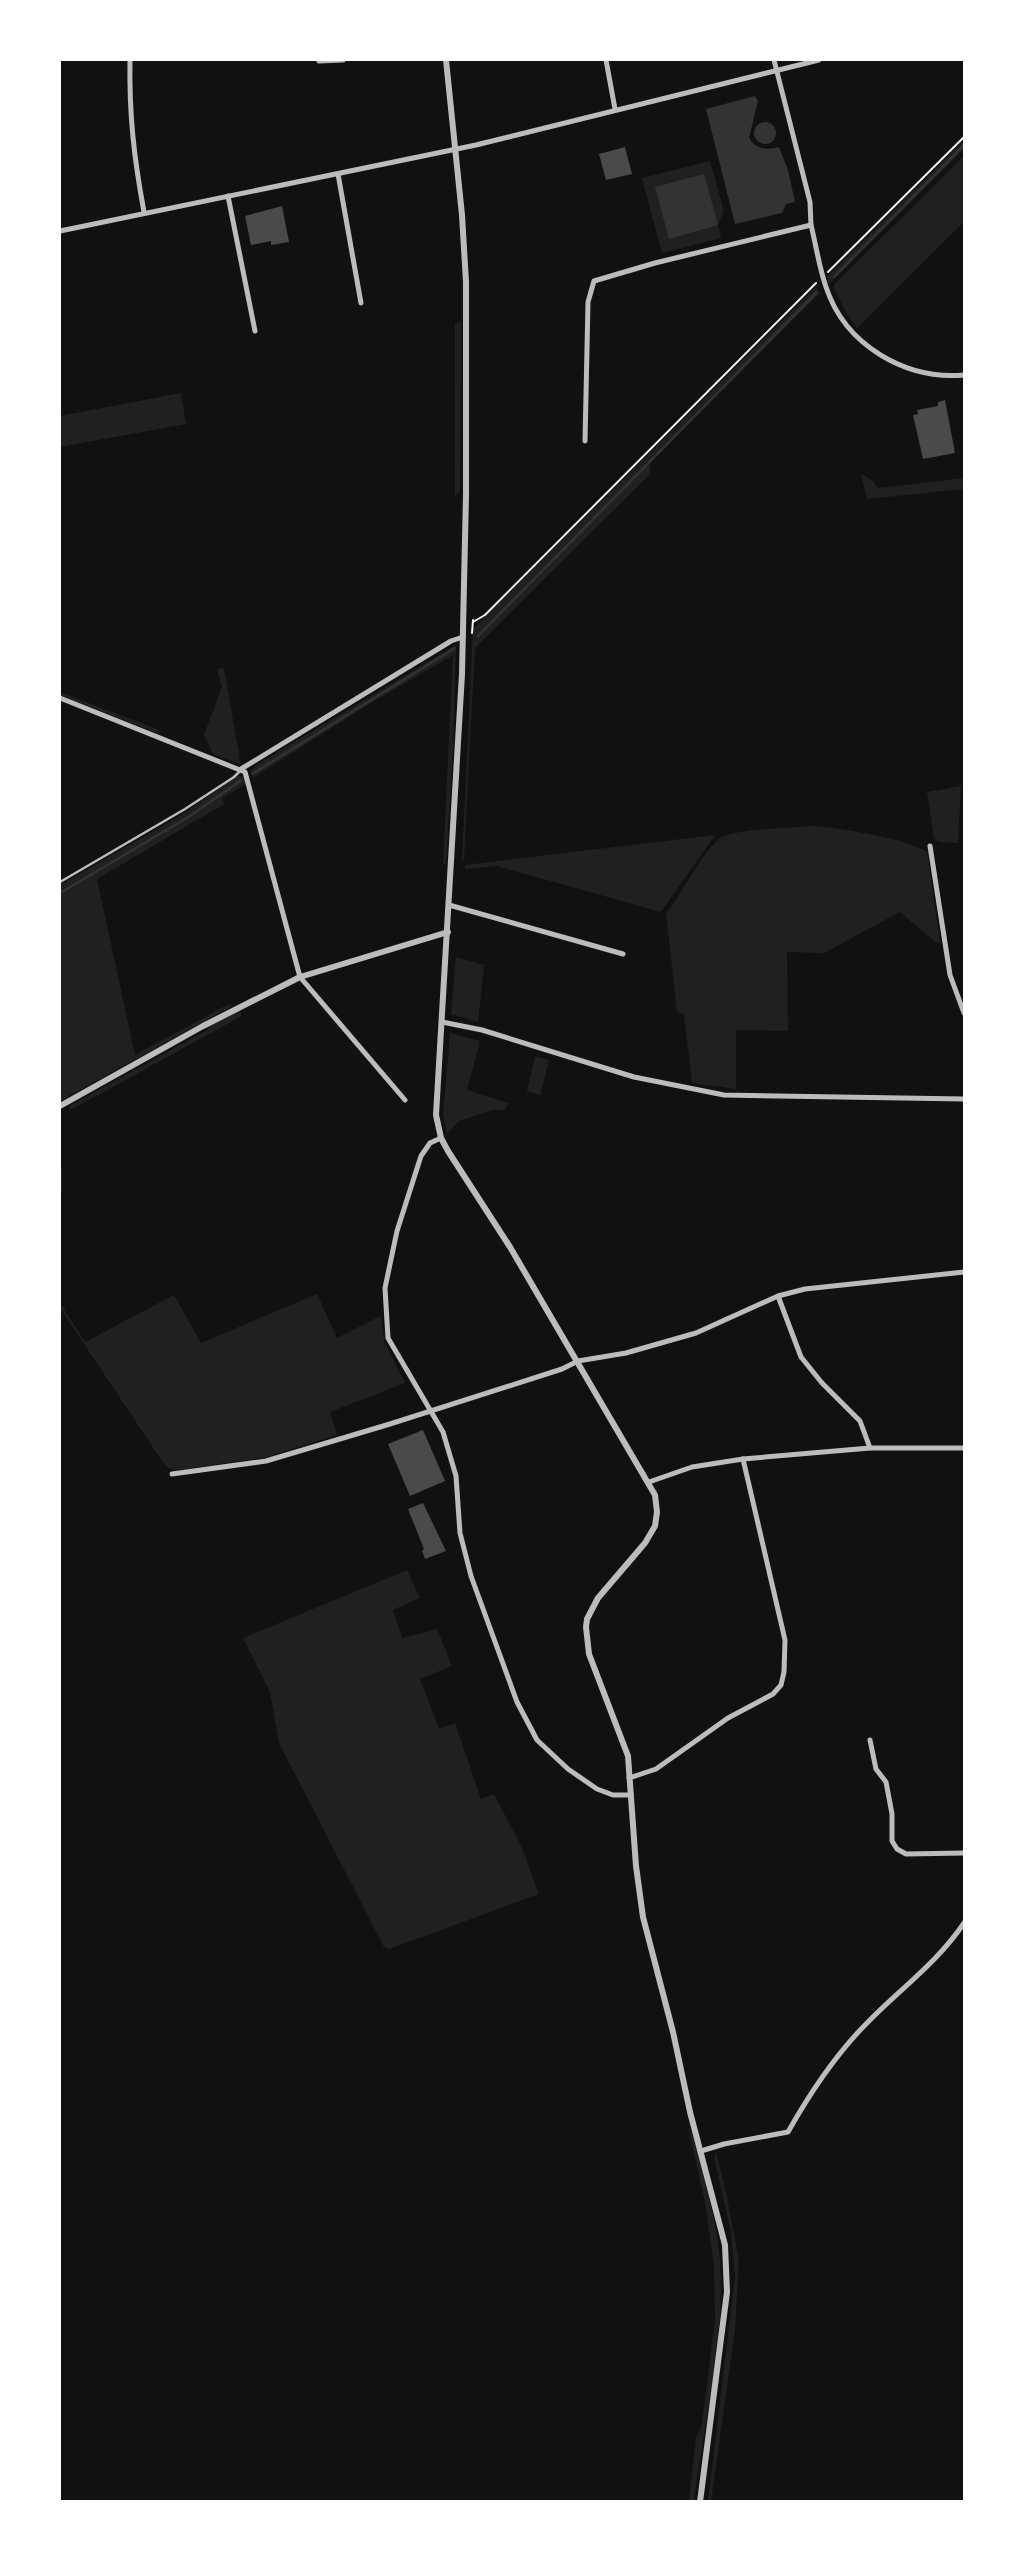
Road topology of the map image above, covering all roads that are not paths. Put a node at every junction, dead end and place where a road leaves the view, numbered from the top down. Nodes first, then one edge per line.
1 (130, 60) edge
2 (319, 60) edge
3 (343, 60) edge
4 (446, 60) edge
5 (606, 60) edge
6 (774, 60) edge
7 (819, 60) edge
8 (776, 72) junction
9 (615, 109) junction
10 (454, 149) junction
11 (338, 174) junction
12 (228, 196) junction
13 (144, 212) junction
14 (811, 225) junction
15 (60, 231) edge
16 (362, 303) dead end
17 (255, 331) dead end
18 (964, 375) edge
19 (585, 441) dead end
20 (464, 638) junction
21 (60, 698) edge
22 (241, 769) junction
23 (930, 846) dead end
24 (60, 882) edge
25 (449, 905) junction
26 (448, 932) junction
27 (623, 954) dead end
28 (300, 977) junction
29 (964, 1013) edge
30 (442, 1022) junction
31 (964, 1099) edge
32 (405, 1100) dead end
33 (60, 1106) edge
34 (441, 1138) junction
35 (964, 1272) edge
36 (778, 1296) junction
37 (578, 1361) junction
38 (430, 1410) junction
39 (870, 1448) junction
40 (964, 1448) edge
41 (743, 1460) junction
42 (172, 1474) dead end
43 (649, 1482) junction
44 (870, 1740) dead end
45 (629, 1778) junction
46 (631, 1795) junction
47 (964, 1853) edge
48 (964, 1923) edge
49 (701, 2151) junction
50 (700, 2501) edge

1 - 13 street
2 - 3 street
4 - 10 street
5 - 9 street
6 - 8 street
7 - 8 street
8 - 9 street
8 - 14 street
9 - 10 street
10 - 11 street
10 - 20 street
11 - 12 street
11 - 16 street
12 - 13 street
12 - 17 street
13 - 15 street
14 - 18 street
14 - 19 street
20 - 22 street
20 - 25 street
21 - 22 street
22 - 24 lane
22 - 28 street
23 - 29 street
25 - 26 street
25 - 27 street
26 - 28 street
26 - 30 street
28 - 32 street
28 - 33 street
30 - 31 street
30 - 34 street
34 - 37 street
34 - 38 street
35 - 36 street
36 - 37 street
36 - 39 street
37 - 38 street
37 - 43 street
38 - 42 street
38 - 46 street
39 - 40 street
39 - 41 street
41 - 43 street
41 - 45 street
43 - 45 street
44 - 47 street
45 - 46 street
46 - 49 street
48 - 49 street
49 - 50 street

